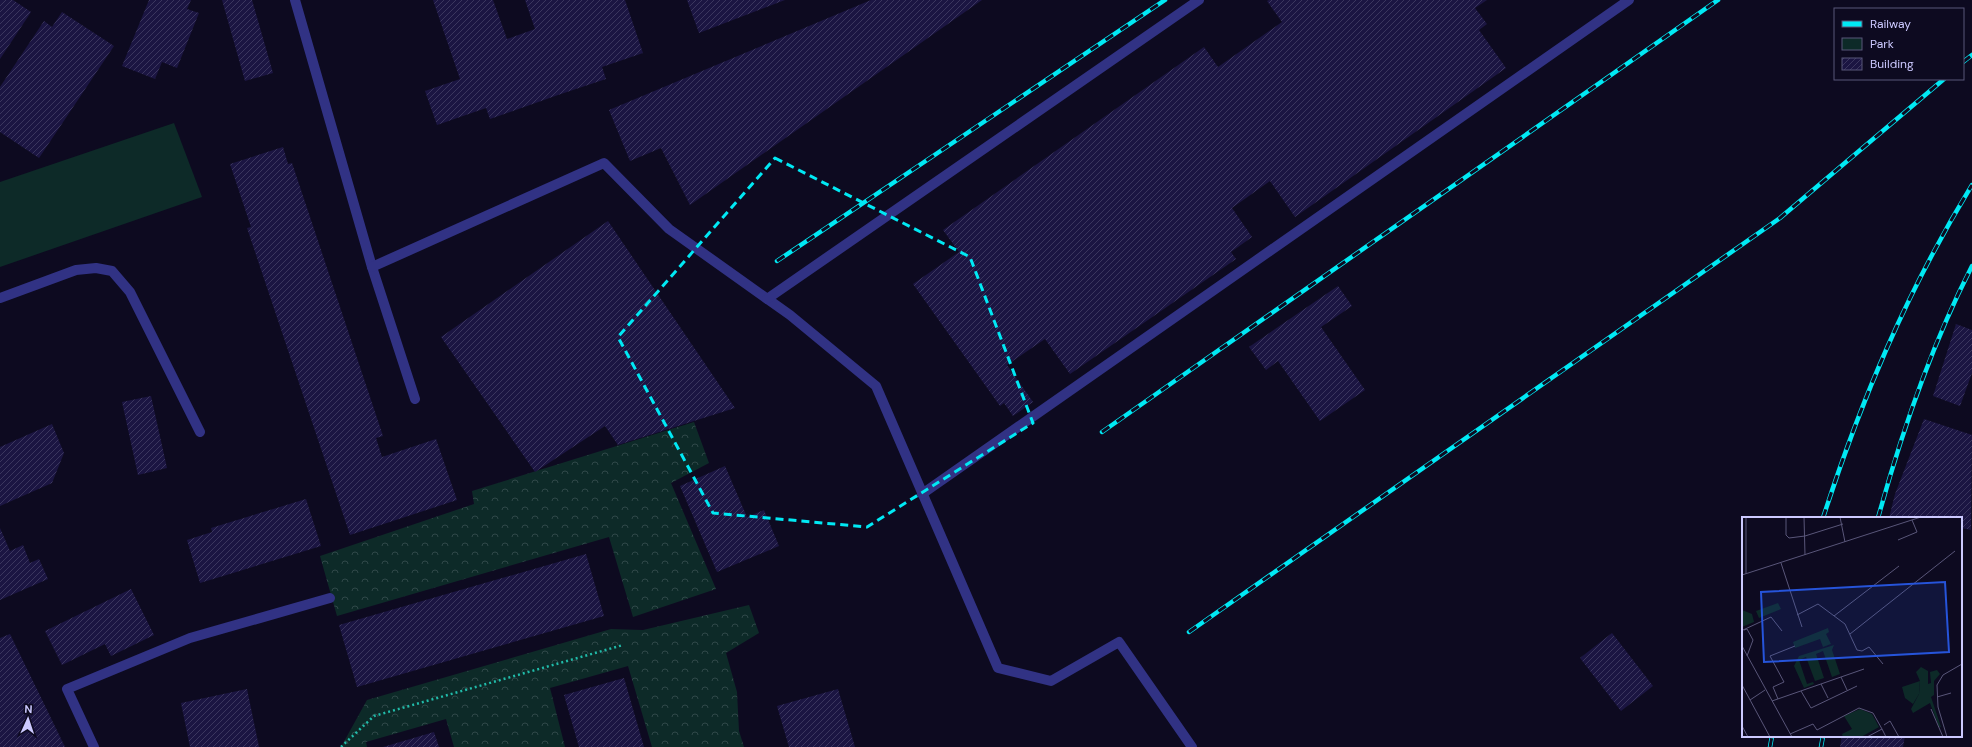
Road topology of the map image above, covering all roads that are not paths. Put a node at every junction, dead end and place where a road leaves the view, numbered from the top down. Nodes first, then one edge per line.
1 (295, 0) edge
2 (1199, 0) edge
3 (1629, 0) edge
4 (372, 267) junction
5 (0, 298) edge
6 (767, 299) junction
7 (415, 399) dead end
8 (200, 432) dead end
9 (922, 494) junction
10 (330, 598) dead end
11 (94, 747) edge
12 (1192, 747) edge

1 - 4 lane
2 - 6 lane
3 - 9 lane
4 - 6 lane
4 - 7 lane
5 - 8 lane
6 - 9 lane
9 - 12 lane
10 - 11 lane

